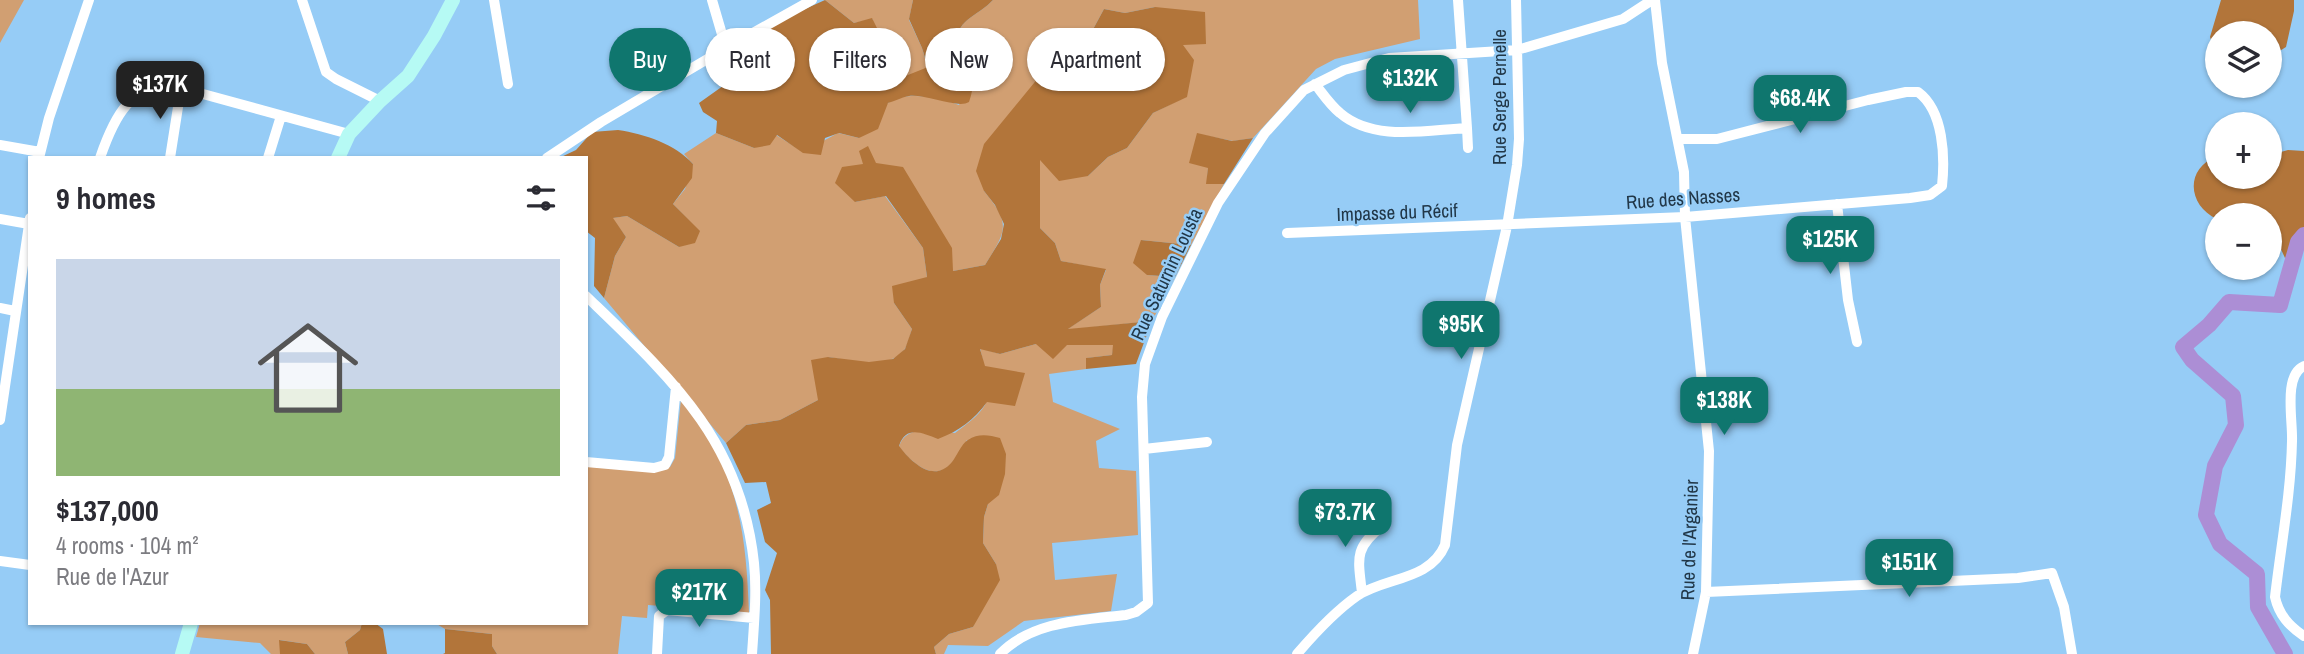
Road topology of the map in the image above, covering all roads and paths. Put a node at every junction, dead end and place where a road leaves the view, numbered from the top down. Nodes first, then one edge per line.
1 (89, 0) edge
2 (302, 0) edge
3 (453, 0) edge
4 (494, 0) edge
5 (712, 0) edge
6 (812, 0) edge
7 (1458, 0) edge
8 (1516, 0) edge
9 (1654, 0) edge
10 (720, 28) edge
11 (762, 28) edge
12 (1517, 50) junction
13 (1461, 54) junction
14 (705, 60) edge
15 (508, 83) dead end
16 (1315, 84) junction
17 (181, 88) junction
18 (380, 101) junction
19 (281, 116) junction
20 (1466, 128) junction
21 (349, 134) junction
22 (1679, 139) junction
23 (0, 145) edge
24 (1468, 148) dead end
25 (40, 155) edge
26 (101, 156) edge
27 (170, 156) edge
28 (269, 156) edge
29 (339, 156) edge
30 (550, 156) edge
31 (1837, 204) junction
32 (1685, 217) junction
33 (0, 219) edge
34 (28, 224) edge
35 (1507, 226) junction
36 (28, 230) edge
37 (1287, 233) dead end
38 (588, 298) edge
39 (0, 308) edge
40 (15, 311) junction
41 (1857, 342) dead end
42 (2304, 366) edge
43 (676, 387) junction
44 (0, 420) edge
45 (1207, 442) dead end
46 (1144, 449) junction
47 (588, 462) edge
48 (1382, 526) dead end
49 (0, 561) edge
50 (28, 565) edge
51 (1706, 592) junction
52 (1362, 593) junction
53 (754, 618) junction
54 (190, 625) edge
55 (2304, 636) edge
56 (182, 654) edge
57 (657, 654) edge
58 (752, 654) edge
59 (1000, 654) edge
60 (1297, 654) edge
61 (1693, 654) edge
62 (2072, 654) edge

1 - 25 street
2 - 18 street
3 - 18 street
4 - 15 street
5 - 10 street
6 - 11 street
7 - 13 street
8 - 12 street, Rue Serge Pernelle
9 - 12 street, Rue Saturnin Lousta
9 - 22 street, Rue de l'Arganier
12 - 13 street, Rue Saturnin Lousta
12 - 35 street, Rue Serge Pernelle
13 - 16 street, Rue Saturnin Lousta
13 - 20 street
14 - 30 street
16 - 20 street
16 - 46 street, Rue Saturnin Lousta
17 - 19 street
17 - 26 street
17 - 27 street
18 - 21 street
19 - 21 street
19 - 28 street
20 - 24 street
21 - 29 street
22 - 31 street, Rue des Nasses
22 - 32 street, Rue de l'Arganier
23 - 25 street
31 - 32 street, Rue des Nasses
31 - 41 street
32 - 35 street, Rue des Nasses
32 - 51 street, Rue de l'Arganier
33 - 34 street
35 - 37 street, Impasse du Récif
35 - 52 street, Rue Serge Pernelle
36 - 40 street
38 - 43 street
39 - 40 street
40 - 44 street
42 - 55 street
43 - 47 street
43 - 53 street
45 - 46 street
46 - 59 street, Rue Saturnin Lousta
48 - 52 street
49 - 50 street
51 - 61 street, Rue de l'Arganier
51 - 62 street
52 - 60 street, Rue Serge Pernelle
53 - 57 street
53 - 58 street
54 - 56 street

